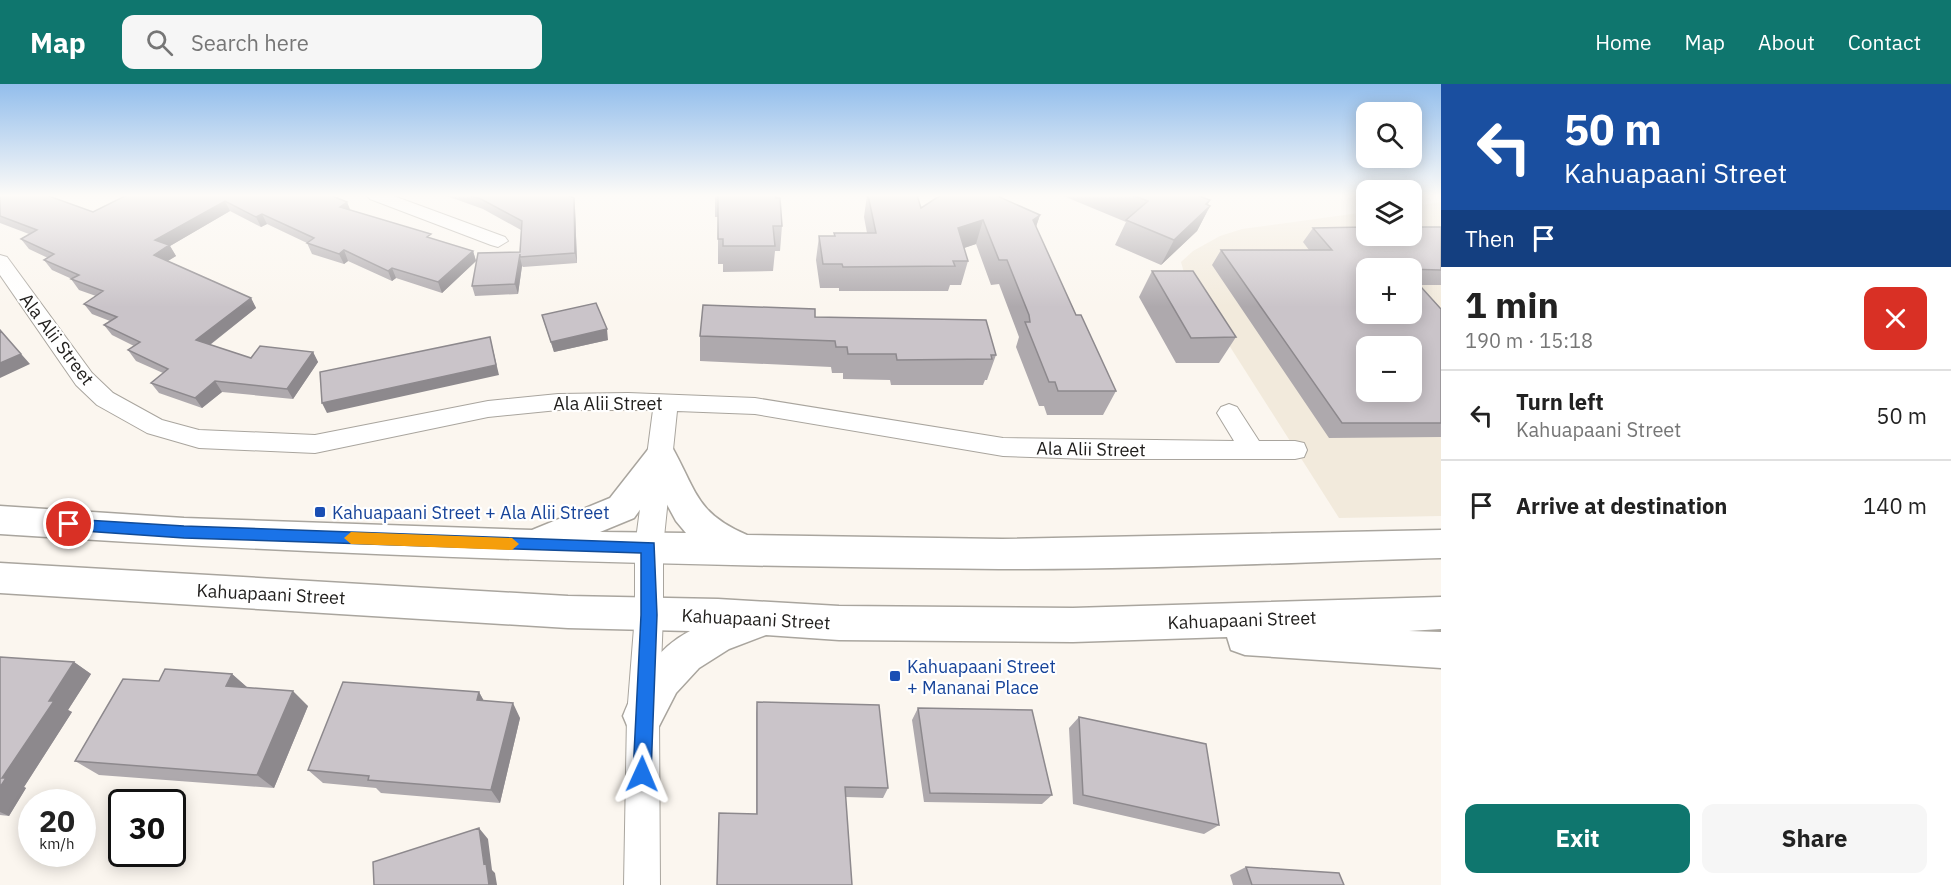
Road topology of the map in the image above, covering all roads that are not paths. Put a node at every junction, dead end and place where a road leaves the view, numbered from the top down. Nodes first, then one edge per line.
1 (475, 232) edge
2 (498, 241) dead end
3 (0, 261) edge
4 (666, 402) junction
5 (1229, 413) dead end
6 (1252, 450) junction
7 (1295, 450) dead end
8 (661, 456) junction
9 (0, 520) edge
10 (1441, 544) edge
11 (535, 545) junction
12 (649, 547) junction
13 (742, 547) junction
14 (0, 578) edge
15 (1441, 614) edge
16 (649, 615) junction
17 (766, 619) junction
18 (1073, 625) junction
19 (1441, 650) edge
20 (643, 716) junction
21 (642, 885) edge

1 - 2 street
3 - 4 street, Ala Alii Street
4 - 6 street, Ala Alii Street
4 - 8 street
5 - 6 street
6 - 7 street, Ala Alii Street
8 - 11 main road
8 - 12 street
8 - 13 main road
9 - 11 main road
10 - 13 main road
11 - 12 main road
12 - 13 main road
12 - 16 street
14 - 16 main road, Kahuapaani Street
15 - 18 main road, Kahuapaani Street
16 - 17 main road, Kahuapaani Street
16 - 20 street
17 - 18 main road, Kahuapaani Street
17 - 20 main road
18 - 19 main road
20 - 21 street

